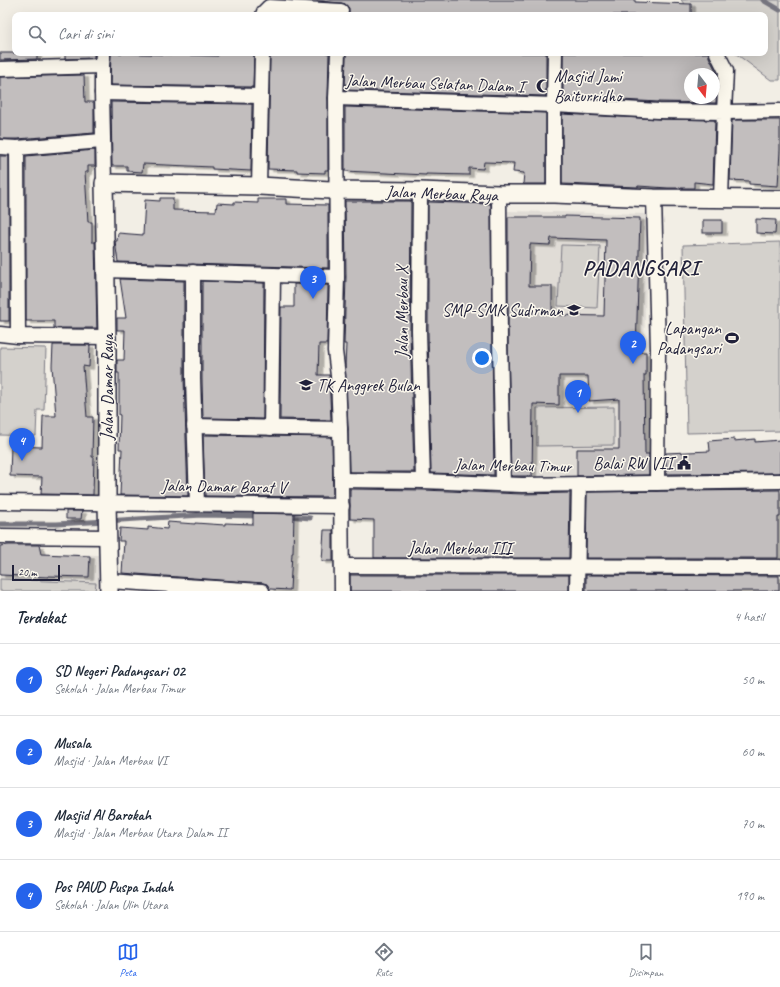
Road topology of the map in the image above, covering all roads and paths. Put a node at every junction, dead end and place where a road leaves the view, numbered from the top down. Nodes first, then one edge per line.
1 (341, 9) edge
2 (266, 11) edge
3 (262, 56) edge
4 (338, 56) edge
5 (555, 56) edge
6 (718, 56) edge
7 (102, 60) edge
8 (0, 69) edge
9 (102, 93) junction
10 (261, 96) junction
11 (336, 98) junction
12 (554, 105) junction
13 (780, 111) edge
14 (724, 112) junction
15 (102, 141) junction
16 (0, 148) edge
17 (17, 148) junction
18 (104, 183) junction
19 (259, 186) junction
20 (337, 190) junction
21 (420, 191) junction
22 (499, 194) junction
23 (554, 194) junction
24 (654, 198) junction
25 (722, 198) junction
26 (780, 198) edge
27 (105, 270) junction
28 (193, 272) junction
29 (273, 275) junction
30 (337, 277) junction
31 (0, 334) edge
32 (18, 336) junction
33 (107, 336) junction
34 (194, 426) junction
35 (271, 428) junction
36 (340, 429) junction
37 (341, 480) junction
38 (423, 481) junction
39 (780, 481) edge
40 (657, 483) junction
41 (503, 484) junction
42 (579, 484) junction
43 (0, 502) edge
44 (197, 504) junction
45 (342, 506) junction
46 (107, 521) junction
47 (0, 536) edge
48 (342, 566) junction
49 (578, 566) junction
50 (780, 567) edge
51 (109, 586) edge
52 (262, 591) edge
53 (342, 591) edge
54 (577, 591) edge

1 - 2 street
3 - 10 street
4 - 11 street
5 - 12 street
6 - 14 street
7 - 8 street
7 - 9 street
9 - 10 street
9 - 15 street
10 - 19 street
11 - 12 street, Jalan Merbau Selatan Dalam I
11 - 20 street
12 - 14 street, Jalan Merbau Selatan Dalam I
12 - 23 street
13 - 14 street, Jalan Merbau Selatan Dalam I
14 - 25 street
15 - 17 street
15 - 18 street
16 - 17 street
17 - 32 street
18 - 19 street, Jalan Merbau Raya
18 - 27 street, Jalan Damar Raya
19 - 20 street, Jalan Merbau Raya
20 - 21 street, Jalan Merbau Raya
20 - 30 street
21 - 22 street, Jalan Merbau Raya
21 - 38 street, Jalan Merbau X
22 - 23 street, Jalan Merbau Raya
22 - 41 street
23 - 24 street, Jalan Merbau Raya
24 - 25 street, Jalan Merbau Raya
24 - 40 street
25 - 26 street, Jalan Merbau Raya
27 - 28 street
27 - 33 street, Jalan Damar Raya
28 - 29 street
28 - 34 street
29 - 30 street
29 - 35 street
30 - 36 street
31 - 32 street
32 - 33 street
33 - 46 street, Jalan Damar Raya
34 - 35 street
34 - 44 street
35 - 36 street
36 - 37 street
37 - 38 street, Jalan Merbau Timur
37 - 45 street
38 - 41 street, Jalan Merbau Timur
39 - 40 street, Jalan Merbau Timur
40 - 42 street, Jalan Merbau Timur
41 - 42 street, Jalan Merbau Timur
42 - 49 street
43 - 46 street
44 - 45 street, Jalan Damar Barat V
44 - 46 street, Jalan Damar Barat V
45 - 48 street
46 - 47 street
46 - 51 street, Jalan Damar Raya
48 - 49 street, Jalan Merbau III
48 - 53 street
49 - 50 street, Jalan Merbau III
49 - 54 street
51 - 52 street

